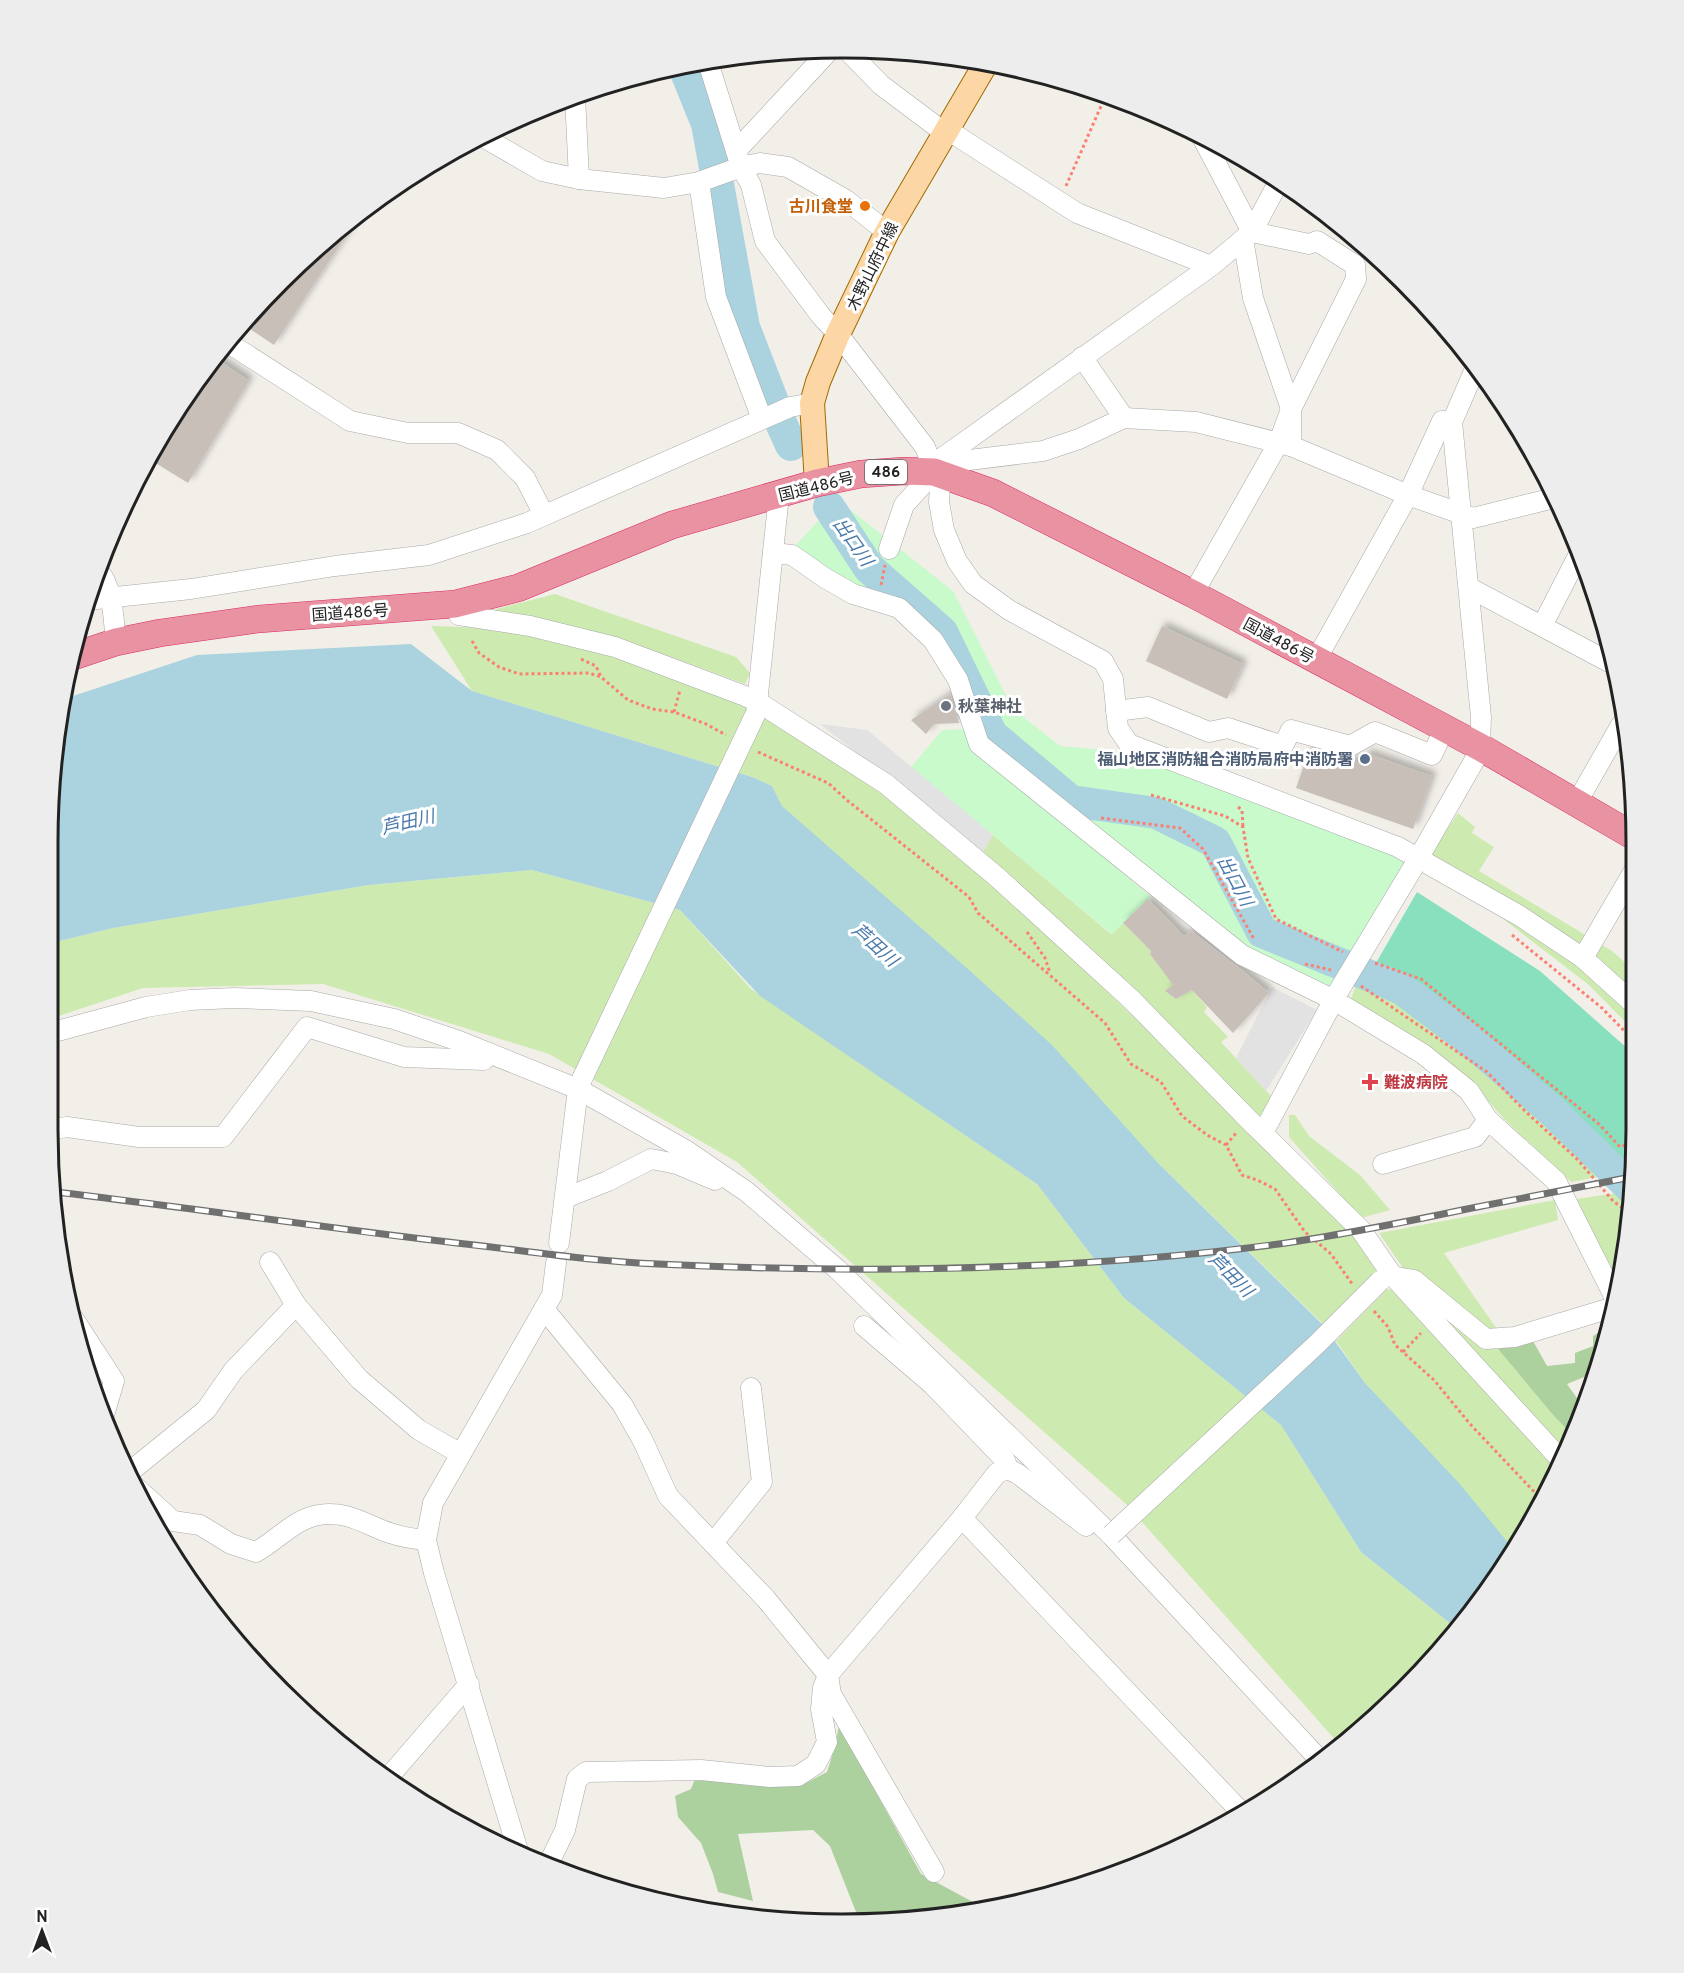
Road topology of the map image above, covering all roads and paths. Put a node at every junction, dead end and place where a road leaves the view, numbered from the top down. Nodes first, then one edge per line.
1 (822, 59) edge
2 (855, 59) edge
3 (711, 70) edge
4 (981, 72) edge
5 (1102, 103) edge
6 (575, 105) edge
7 (945, 133) junction
8 (495, 139) edge
9 (1208, 149) edge
10 (739, 159) junction
11 (579, 179) junction
12 (699, 182) junction
13 (1274, 189) edge
14 (1059, 201) junction
15 (887, 232) junction
16 (1247, 235) junction
17 (1211, 266) junction
18 (837, 334) junction
19 (235, 347) edge
20 (1082, 357) junction
21 (1472, 376) edge
22 (801, 405) junction
23 (1291, 408) junction
24 (1124, 418) junction
25 (762, 419) junction
26 (1452, 422) junction
27 (1285, 444) junction
28 (934, 472) junction
29 (817, 483) junction
30 (779, 495) junction
31 (1408, 495) junction
32 (1547, 500) edge
33 (544, 515) junction
34 (1460, 515) junction
35 (889, 549) joint
36 (773, 553) junction
37 (1574, 564) edge
38 (104, 578) edge
39 (1470, 588) junction
40 (880, 590) dead end
41 (1193, 594) junction
42 (111, 598) junction
43 (97, 599) edge
44 (455, 604) junction
45 (1542, 626) junction
46 (472, 641) dead end
47 (116, 642) junction
48 (82, 653) edge
49 (1603, 659) edge
50 (1316, 660) junction
51 (757, 707) junction
52 (1116, 711) junction
53 (1445, 728) junction
54 (1617, 731) edge
55 (726, 735) dead end
56 (1480, 747) junction
57 (756, 751) dead end
58 (1151, 795) dead end
59 (1576, 804) junction
60 (1626, 832) edge
61 (1416, 862) junction
62 (1626, 884) edge
63 (1504, 929) dead end
64 (1346, 954) dead end
65 (1583, 958) junction
66 (1365, 960) dead end
67 (1336, 996) junction
68 (1626, 997) edge
69 (58, 1031) edge
70 (1626, 1033) edge
71 (489, 1053) junction
72 (581, 1083) junction
73 (1488, 1120) junction
74 (58, 1128) edge
75 (1263, 1133) junction
76 (1625, 1145) edge
77 (1383, 1164) dead end
78 (730, 1180) junction
79 (565, 1198) junction
80 (559, 1243) dead end
81 (270, 1262) dead end
82 (556, 1263) dead end
83 (1386, 1278) junction
84 (1609, 1287) edge
85 (1356, 1289) dead end
86 (1369, 1304) dead end
87 (296, 1305) junction
88 (544, 1309) junction
89 (1604, 1310) edge
90 (1433, 1320) junction
91 (864, 1326) dead end
92 (86, 1339) edge
93 (1403, 1352) junction
94 (751, 1388) dead end
95 (108, 1404) edge
96 (461, 1454) junction
97 (1556, 1454) edge
98 (134, 1468) edge
99 (1008, 1469) junction
100 (1537, 1493) edge
101 (159, 1515) edge
102 (962, 1518) junction
103 (1091, 1523) junction
104 (169, 1527) edge
105 (1111, 1534) junction
106 (426, 1540) junction
107 (713, 1543) junction
108 (828, 1675) junction
109 (469, 1684) junction
110 (1316, 1755) edge
111 (393, 1772) edge
112 (1237, 1808) edge
113 (516, 1843) edge
114 (551, 1858) edge
115 (934, 1872) dead end

1 - 10 street
2 - 7 street
3 - 10 street
4 - 7 main road, 木野山府中線
5 - 14 path
6 - 11 street
7 - 14 street
7 - 15 main road, 木野山府中線
8 - 11 street
9 - 16 street
10 - 12 street
10 - 15 street
10 - 18 street
11 - 12 street
12 - 25 street
13 - 16 street
14 - 17 street
15 - 18 main road, 木野山府中線
16 - 17 street
16 - 23 street
16 - 23 street
17 - 20 street
18 - 22 main road, 木野山府中線
18 - 28 street
19 - 33 street
20 - 24 street
20 - 28 street
21 - 26 street
22 - 25 street
22 - 29 main road, 木野山府中線
23 - 27 street
24 - 27 street
24 - 28 street
25 - 33 street
26 - 31 street
26 - 34 street
27 - 31 street
27 - 41 street
28 - 29 highway, 国道486号 / 486
28 - 35 street
28 - 41 highway, 国道486号 / 486
28 - 52 street
29 - 30 highway, 国道486号 / 486
30 - 36 street
30 - 44 highway, 国道486号 / 486
31 - 34 street
31 - 50 street
32 - 34 street
33 - 42 street
34 - 39 street
35 - 40 path
36 - 51 street
36 - 67 street
37 - 45 street
38 - 42 street
39 - 45 street
39 - 56 street
41 - 50 highway, 国道486号 / 486
42 - 43 street
42 - 47 street
44 - 47 highway, 国道486号 / 486
44 - 51 street
45 - 49 street
46 - 55 path
47 - 48 highway, 国道486号 / 486
50 - 53 highway, 国道486号 / 486
51 - 72 street, bridge
51 - 75 street
52 - 53 street
52 - 61 street
53 - 56 highway, 国道486号 / 486
54 - 59 street
56 - 59 highway, 国道486号 / 486
56 - 61 street
57 - 85 path
58 - 64 path
59 - 60 highway, 国道486号 / 486
61 - 65 street
61 - 67 street, bridge
62 - 65 street
63 - 70 path
65 - 68 street
66 - 76 path
67 - 73 street
67 - 75 street
69 - 71 street
71 - 72 street
71 - 74 street
72 - 78 street
72 - 79 street
73 - 77 street
73 - 84 street
75 - 83 street
78 - 79 street
78 - 103 street
79 - 80 street
81 - 87 street
82 - 88 street
83 - 89 street
83 - 90 street
83 - 105 street, bridge
86 - 93 path
87 - 96 street
87 - 98 street
88 - 96 street
88 - 107 street
90 - 93 path
90 - 97 street
91 - 99 street
92 - 95 street
93 - 100 path
94 - 107 street
96 - 106 street
99 - 102 street
99 - 103 street
101 - 104 street
102 - 108 street
102 - 112 street
103 - 105 street
104 - 106 street
105 - 110 street
106 - 109 street
107 - 108 street
108 - 114 street
108 - 115 street
109 - 111 street
109 - 113 street

